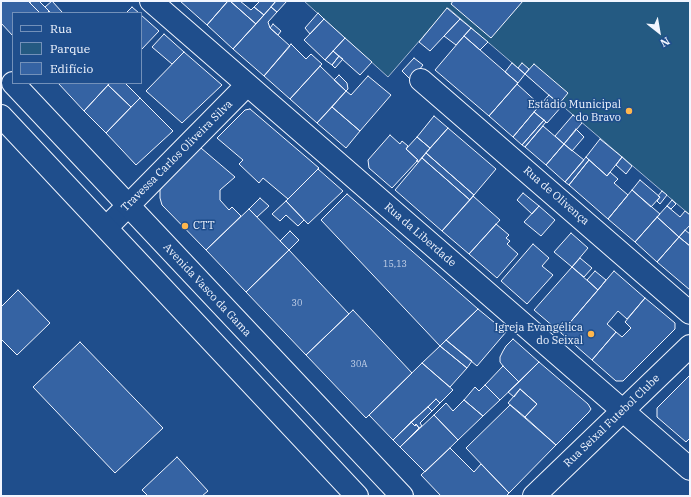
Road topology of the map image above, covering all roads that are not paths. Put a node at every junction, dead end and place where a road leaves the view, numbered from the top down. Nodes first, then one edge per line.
1 (151, 1) edge
2 (1, 70) edge
3 (421, 80) dead end
4 (12, 82) edge
5 (14, 84) edge
6 (248, 85) junction
7 (1, 116) edge
8 (128, 206) junction
9 (107, 227) junction
10 (690, 313) edge
11 (690, 346) edge
12 (622, 410) junction
13 (690, 469) edge
14 (357, 496) edge
15 (402, 496) edge
16 (534, 496) edge

1 - 6 street, Rua da Liberdade
2 - 4 street, Avenida Vasco da Gama
3 - 10 street, Rua de Olivença
5 - 8 street, Avenida Vasco da Gama
6 - 8 street, Travessa Carlos Oliveira Silva
6 - 12 street, Rua da Liberdade
7 - 9 street
8 - 9 street, Travessa Carlos Oliveira Silva
8 - 15 street, Avenida Vasco da Gama
9 - 14 street
11 - 12 street, Rua Seixal Futebol Clube
12 - 13 street, Rua da Liberdade
12 - 16 street, Rua Seixal Futebol Clube

